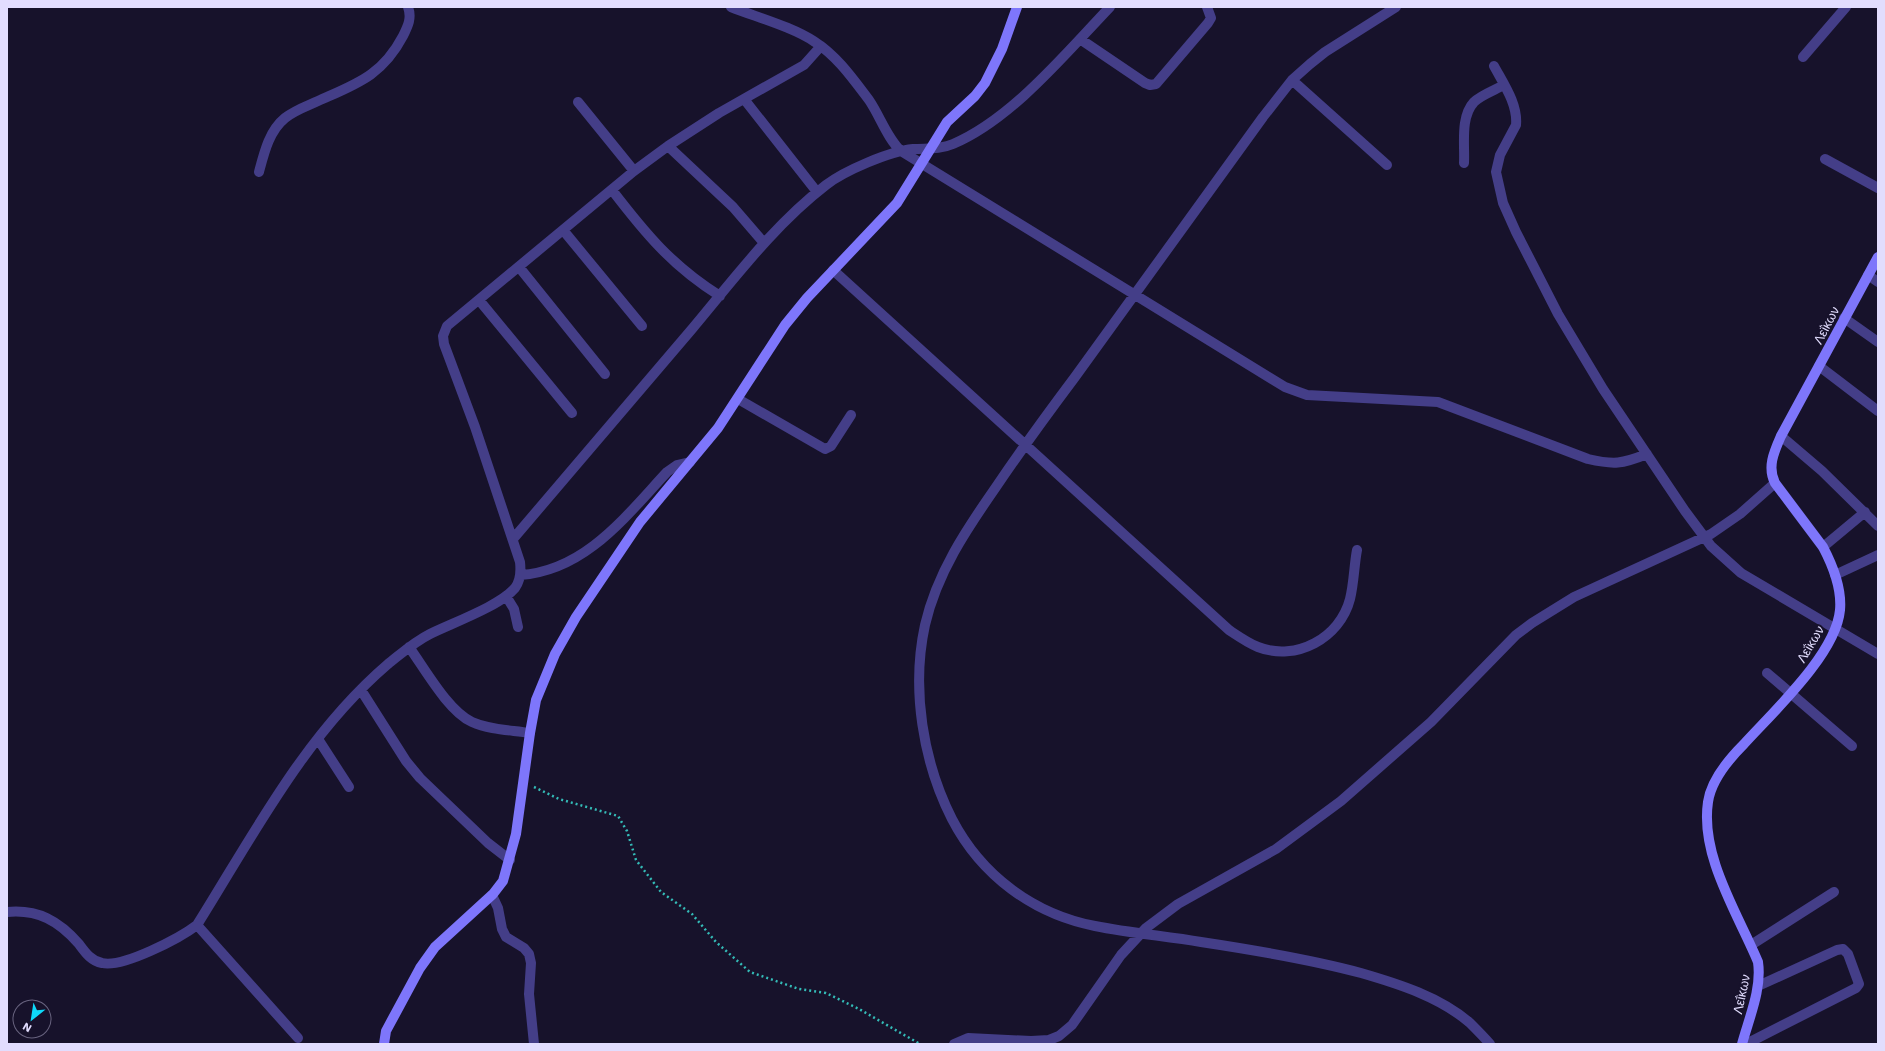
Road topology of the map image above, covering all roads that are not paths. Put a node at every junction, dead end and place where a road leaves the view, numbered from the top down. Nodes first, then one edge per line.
1 (408, 7) edge
2 (730, 7) edge
3 (1017, 7) edge
4 (1110, 7) edge
5 (1207, 7) edge
6 (1396, 7) edge
7 (1846, 7) edge
8 (1080, 39) junction
9 (821, 46) junction
10 (1802, 57) dead end
11 (1494, 66) dead end
12 (1292, 80) junction
13 (1504, 85) junction
14 (744, 98) junction
15 (578, 102) dead end
16 (668, 146) junction
17 (930, 150) junction
18 (901, 151) junction
19 (1825, 159) dead end
20 (1464, 163) dead end
21 (922, 164) junction
22 (1387, 165) dead end
23 (634, 171) junction
24 (259, 172) dead end
25 (1878, 188) edge
26 (612, 190) junction
27 (817, 192) junction
28 (563, 230) junction
29 (764, 243) junction
30 (1878, 256) edge
31 (519, 267) junction
32 (833, 270) junction
33 (1868, 275) junction
34 (1878, 282) edge
35 (1135, 294) junction
36 (720, 296) junction
37 (479, 300) junction
38 (1844, 318) junction
39 (642, 326) dead end
40 (1878, 342) edge
41 (1819, 366) junction
42 (605, 374) dead end
43 (738, 399) junction
44 (1878, 411) edge
45 (572, 413) dead end
46 (851, 415) dead end
47 (1781, 436) junction
48 (1024, 446) junction
49 (1647, 454) junction
50 (690, 462) junction
51 (1775, 483) junction
52 (1865, 512) junction
53 (1878, 526) edge
54 (1704, 538) junction
55 (513, 539) junction
56 (1823, 547) junction
57 (1357, 550) dead end
58 (1878, 555) edge
59 (520, 575) junction
60 (1835, 575) junction
61 (506, 596) junction
62 (518, 627) dead end
63 (1834, 629) junction
64 (409, 647) junction
65 (1878, 654) edge
66 (1768, 673) dead end
67 (361, 690) junction
68 (1791, 694) junction
69 (530, 733) junction
70 (318, 739) junction
71 (1852, 746) dead end
72 (349, 787) dead end
73 (510, 860) junction
74 (1834, 892) dead end
75 (492, 895) junction
76 (7, 912) edge
77 (197, 925) junction
78 (1140, 933) junction
79 (1751, 945) junction
80 (1758, 986) junction
81 (298, 1038) dead end
82 (384, 1044) edge
83 (534, 1044) edge
84 (954, 1044) edge
85 (1490, 1044) edge
86 (1742, 1044) edge
87 (1746, 1044) edge

1 - 24 street
2 - 9 street
3 - 17 street
4 - 8 street
5 - 8 street
6 - 12 street
7 - 10 street
8 - 17 street
9 - 14 street
9 - 18 street
11 - 13 street
12 - 22 street
12 - 35 street
13 - 20 street
13 - 49 street
14 - 16 street
14 - 27 street
15 - 23 street
16 - 23 street
16 - 29 street
17 - 18 street
17 - 21 street
18 - 21 street
18 - 27 street
19 - 25 street
21 - 32 street
21 - 35 street
23 - 26 street
26 - 28 street
26 - 36 street
27 - 29 street
28 - 31 street
28 - 39 street
29 - 36 street
30 - 33 street, Λεΐκων
31 - 37 street
31 - 42 street
32 - 43 street
32 - 48 street
33 - 34 street
33 - 38 street, Λεΐκων
35 - 48 street
35 - 49 street
36 - 55 street
37 - 45 street
37 - 55 street
38 - 40 street
38 - 41 street, Λεΐκων
41 - 44 street
41 - 47 street, Λεΐκων
43 - 46 street
43 - 50 street
47 - 51 street, Λεΐκων
47 - 52 street
48 - 57 street
48 - 78 street
49 - 54 street
50 - 59 street
50 - 69 street
51 - 54 street
51 - 56 street, Λεΐκων
52 - 53 street
52 - 56 street
54 - 63 street
54 - 78 street
55 - 59 street
56 - 60 street, Λεΐκων
58 - 60 street
59 - 61 street
60 - 63 street, Λεΐκων
61 - 62 street
61 - 64 street
63 - 65 street
63 - 68 street, Λεΐκων
64 - 67 street
64 - 69 street
66 - 68 street
67 - 70 street
67 - 73 street
68 - 71 street
68 - 79 street, Λεΐκων
69 - 73 street
70 - 72 street
70 - 77 street
73 - 75 street
74 - 79 street
75 - 82 street
75 - 83 street
76 - 77 street
77 - 81 street
78 - 84 street
78 - 85 street
79 - 80 street, Λεΐκων
80 - 86 street, Λεΐκων
80 - 87 street

